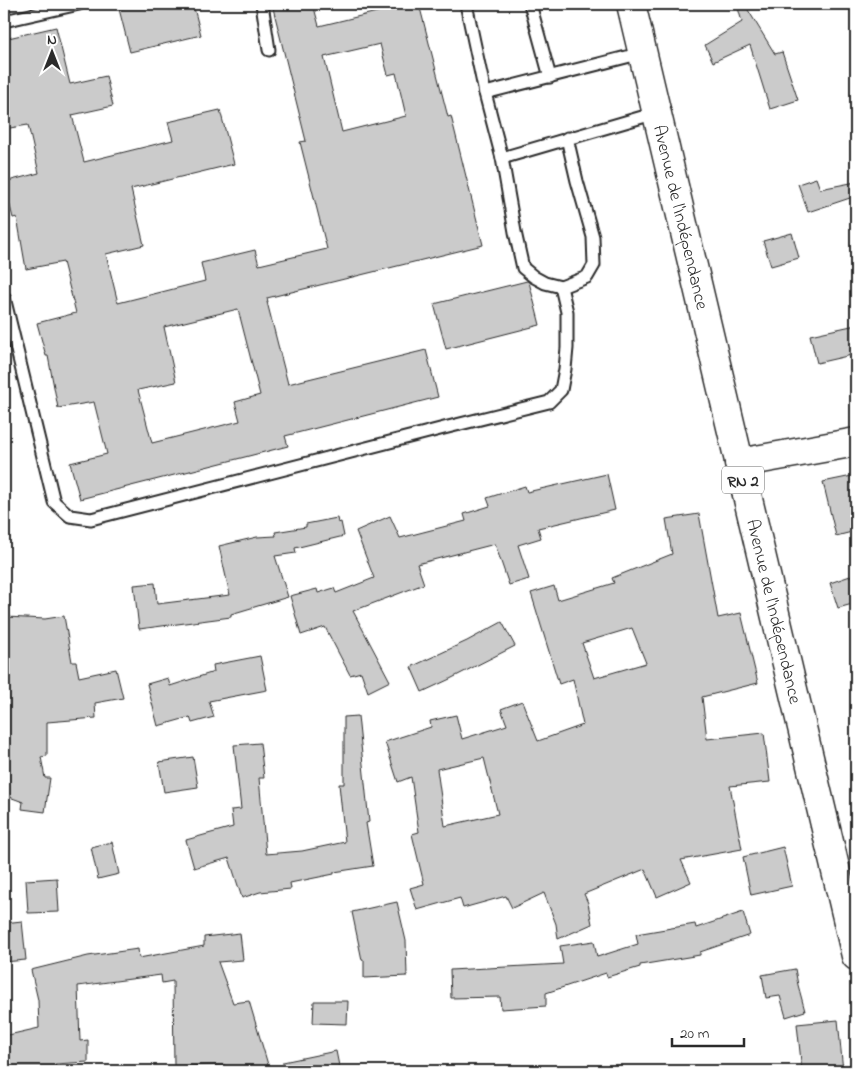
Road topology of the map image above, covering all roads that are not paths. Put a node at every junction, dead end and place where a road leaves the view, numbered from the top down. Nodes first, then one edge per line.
1 (78, 4) edge
2 (262, 4) edge
3 (466, 4) edge
4 (530, 4) edge
5 (630, 4) edge
6 (4, 21) edge
7 (269, 50) dead end
8 (642, 53) junction
9 (550, 77) junction
10 (485, 93) junction
11 (656, 113) junction
12 (568, 138) junction
13 (502, 158) junction
14 (561, 287) junction
15 (4, 297) edge
16 (856, 442) edge
17 (738, 463) junction
18 (856, 956) edge

1 - 6 lane
2 - 7 lane
3 - 10 lane
4 - 9 lane
5 - 8 main road, Avenue de l'Indépendance / RN 2
8 - 9 lane
8 - 11 main road, Avenue de l'Indépendance / RN 2
9 - 10 lane
10 - 13 lane
11 - 12 lane
11 - 17 main road, Avenue de l'Indépendance / RN 2
12 - 13 lane
12 - 14 lane
13 - 14 lane
14 - 15 lane
16 - 17 main road
17 - 18 main road, Avenue de l'Indépendance / RN 2

